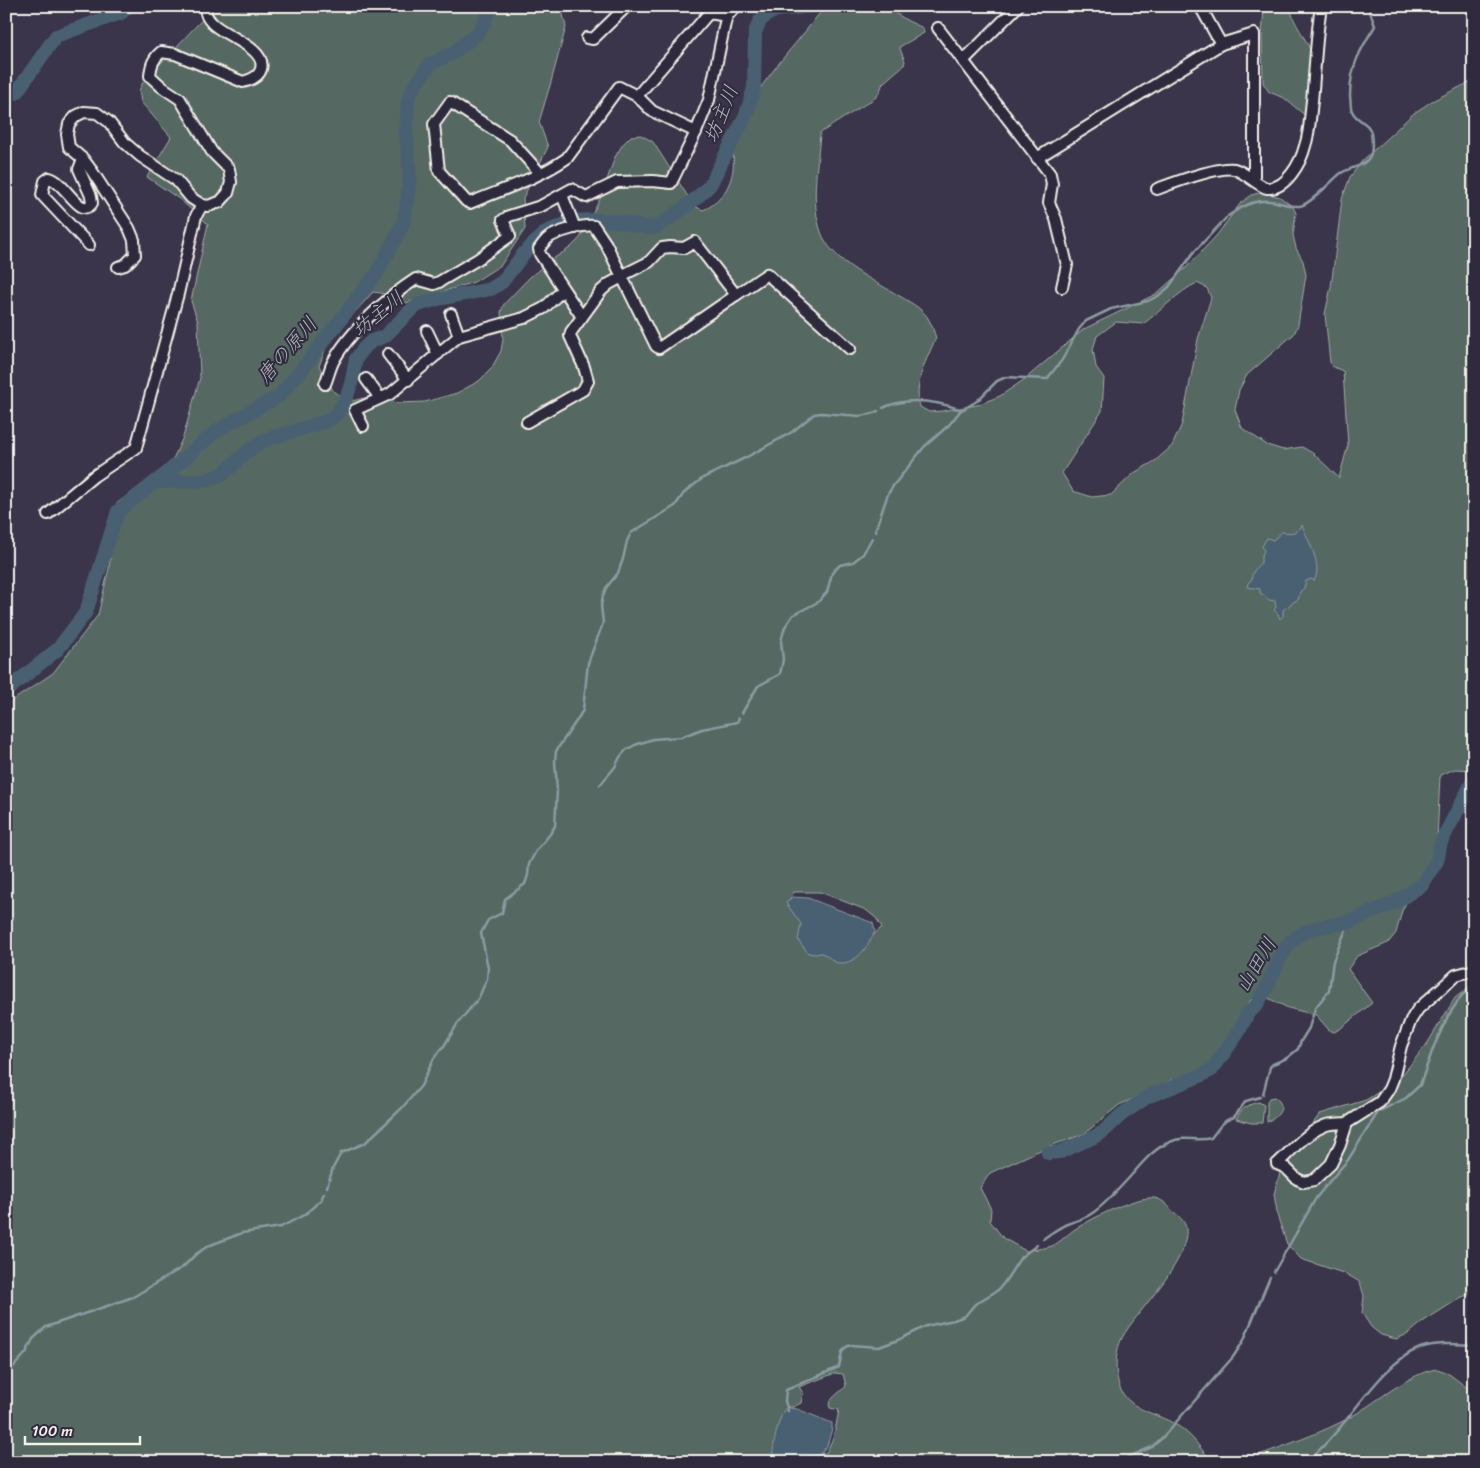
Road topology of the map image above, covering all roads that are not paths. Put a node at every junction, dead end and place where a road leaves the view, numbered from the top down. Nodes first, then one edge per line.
1 (205, 6) edge
2 (627, 6) edge
3 (736, 6) edge
4 (1018, 6) edge
5 (1200, 6) edge
6 (1321, 6) edge
7 (727, 16) junction
8 (938, 28) dead end
9 (587, 38) dead end
10 (1221, 44) junction
11 (963, 61) junction
12 (637, 96) junction
13 (696, 132) junction
14 (1037, 158) junction
15 (83, 159) junction
16 (540, 173) junction
17 (1254, 179) junction
18 (1157, 190) dead end
19 (562, 194) junction
20 (202, 205) junction
21 (575, 228) junction
22 (89, 245) dead end
23 (118, 267) dead end
24 (621, 277) junction
25 (1062, 287) dead end
26 (563, 290) junction
27 (736, 295) junction
28 (451, 314) dead end
29 (582, 317) junction
30 (427, 331) dead end
31 (459, 336) junction
32 (850, 349) dead end
33 (388, 354) dead end
34 (438, 354) junction
35 (366, 379) dead end
36 (408, 380) junction
37 (325, 384) dead end
38 (380, 398) junction
39 (527, 422) dead end
40 (363, 426) dead end
41 (48, 514) dead end
42 (1474, 970) edge
43 (1347, 1123) junction

1 - 20 street
2 - 9 street
3 - 7 street
4 - 11 street
5 - 10 street
6 - 17 street
7 - 12 street
7 - 13 street
8 - 11 street
10 - 14 street
10 - 17 street
11 - 14 street
12 - 13 street
12 - 16 street
13 - 19 street
14 - 25 street
15 - 20 street
15 - 22 street
15 - 23 street
16 - 16 street
17 - 18 street
19 - 21 street
19 - 37 street
20 - 41 street
21 - 24 street
21 - 26 street
24 - 27 street
24 - 27 street
24 - 29 street
26 - 29 street
26 - 31 street
27 - 32 street
28 - 31 street
29 - 39 street
30 - 34 street
31 - 34 street
33 - 36 street
34 - 36 street
35 - 38 street
36 - 38 street
38 - 40 street
42 - 43 street
43 - 43 street

